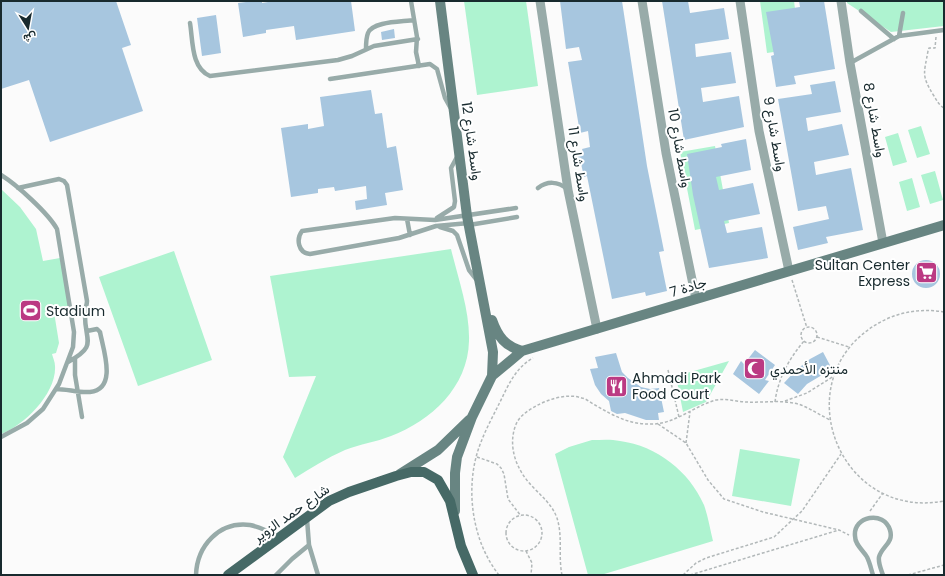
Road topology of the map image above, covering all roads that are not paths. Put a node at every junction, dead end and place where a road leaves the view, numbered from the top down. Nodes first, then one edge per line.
1 (411, 1) edge
2 (440, 1) edge
3 (540, 1) edge
4 (642, 1) edge
5 (740, 1) edge
6 (841, 1) edge
7 (861, 11) dead end
8 (903, 14) dead end
9 (414, 20) junction
10 (190, 23) dead end
11 (944, 30) edge
12 (897, 38) junction
13 (418, 39) junction
14 (366, 48) junction
15 (850, 63) junction
16 (419, 66) junction
17 (330, 79) dead end
18 (453, 110) junction
19 (459, 154) junction
20 (1, 175) edge
21 (18, 188) junction
22 (538, 188) dead end
23 (568, 190) junction
24 (516, 208) dead end
25 (517, 217) dead end
26 (407, 218) junction
27 (435, 220) junction
28 (468, 221) junction
29 (944, 225) edge
30 (436, 226) junction
31 (410, 235) junction
32 (883, 243) junction
33 (787, 276) junction
34 (480, 284) junction
35 (696, 299) junction
36 (597, 329) junction
37 (87, 331) junction
38 (522, 351) junction
39 (75, 358) junction
40 (68, 362) junction
41 (492, 376) junction
42 (56, 389) junction
43 (79, 390) junction
44 (82, 417) dead end
45 (472, 417) junction
46 (1, 437) edge
47 (396, 476) junction
48 (307, 516) junction
49 (455, 516) junction
50 (279, 537) junction
51 (309, 545) junction
52 (196, 575) edge
53 (228, 575) edge
54 (276, 575) edge
55 (318, 575) edge
56 (473, 575) edge
57 (872, 575) edge
58 (883, 575) edge

1 - 9 lane
2 - 18 main road, واسط شارع 12
3 - 23 street, واسط شارع 11
4 - 35 street, واسط شارع 10
5 - 33 street, واسط شارع 9
6 - 15 street, واسط شارع 8
7 - 12 lane
8 - 12 lane
9 - 13 lane
9 - 14 lane
10 - 14 lane
11 - 12 lane
12 - 15 lane
13 - 14 lane
13 - 16 lane
15 - 32 street, واسط شارع 8
16 - 17 lane
16 - 18 lane
18 - 19 main road, واسط شارع 12
19 - 27 lane
19 - 28 main road, واسط شارع 12
20 - 21 lane
21 - 37 lane
21 - 40 lane
22 - 23 lane
23 - 36 street, واسط شارع 11
24 - 28 lane
25 - 28 lane
26 - 27 lane
26 - 31 lane
26 - 31 lane
27 - 28 lane
28 - 30 lane
28 - 34 main road, واسط شارع 12
29 - 32 main road, جادة 7
30 - 31 lane
30 - 34 lane
32 - 33 main road, جادة 7
33 - 35 main road, جادة 7
34 - 38 main road, واسط شارع 12
34 - 41 main road, واسط شارع 12
35 - 36 main road, جادة 7
36 - 38 main road, جادة 7
37 - 39 lane
37 - 43 lane
38 - 41 main road, جادة 7
39 - 40 lane
39 - 43 lane
40 - 42 lane
41 - 45 main road, جادة 7
42 - 43 lane
42 - 46 lane
43 - 44 lane
45 - 47 main road, جادة 7
45 - 49 main road, جادة 7
47 - 48 main road, شارع حمد الزوير
47 - 49 main road, شارع حمد الزوير
48 - 50 main road, شارع حمد الزوير
48 - 51 lane
49 - 56 main road, شارع حمد الزوير
50 - 52 lane
50 - 53 main road, شارع حمد الزوير
51 - 54 lane
51 - 55 lane
57 - 58 lane

